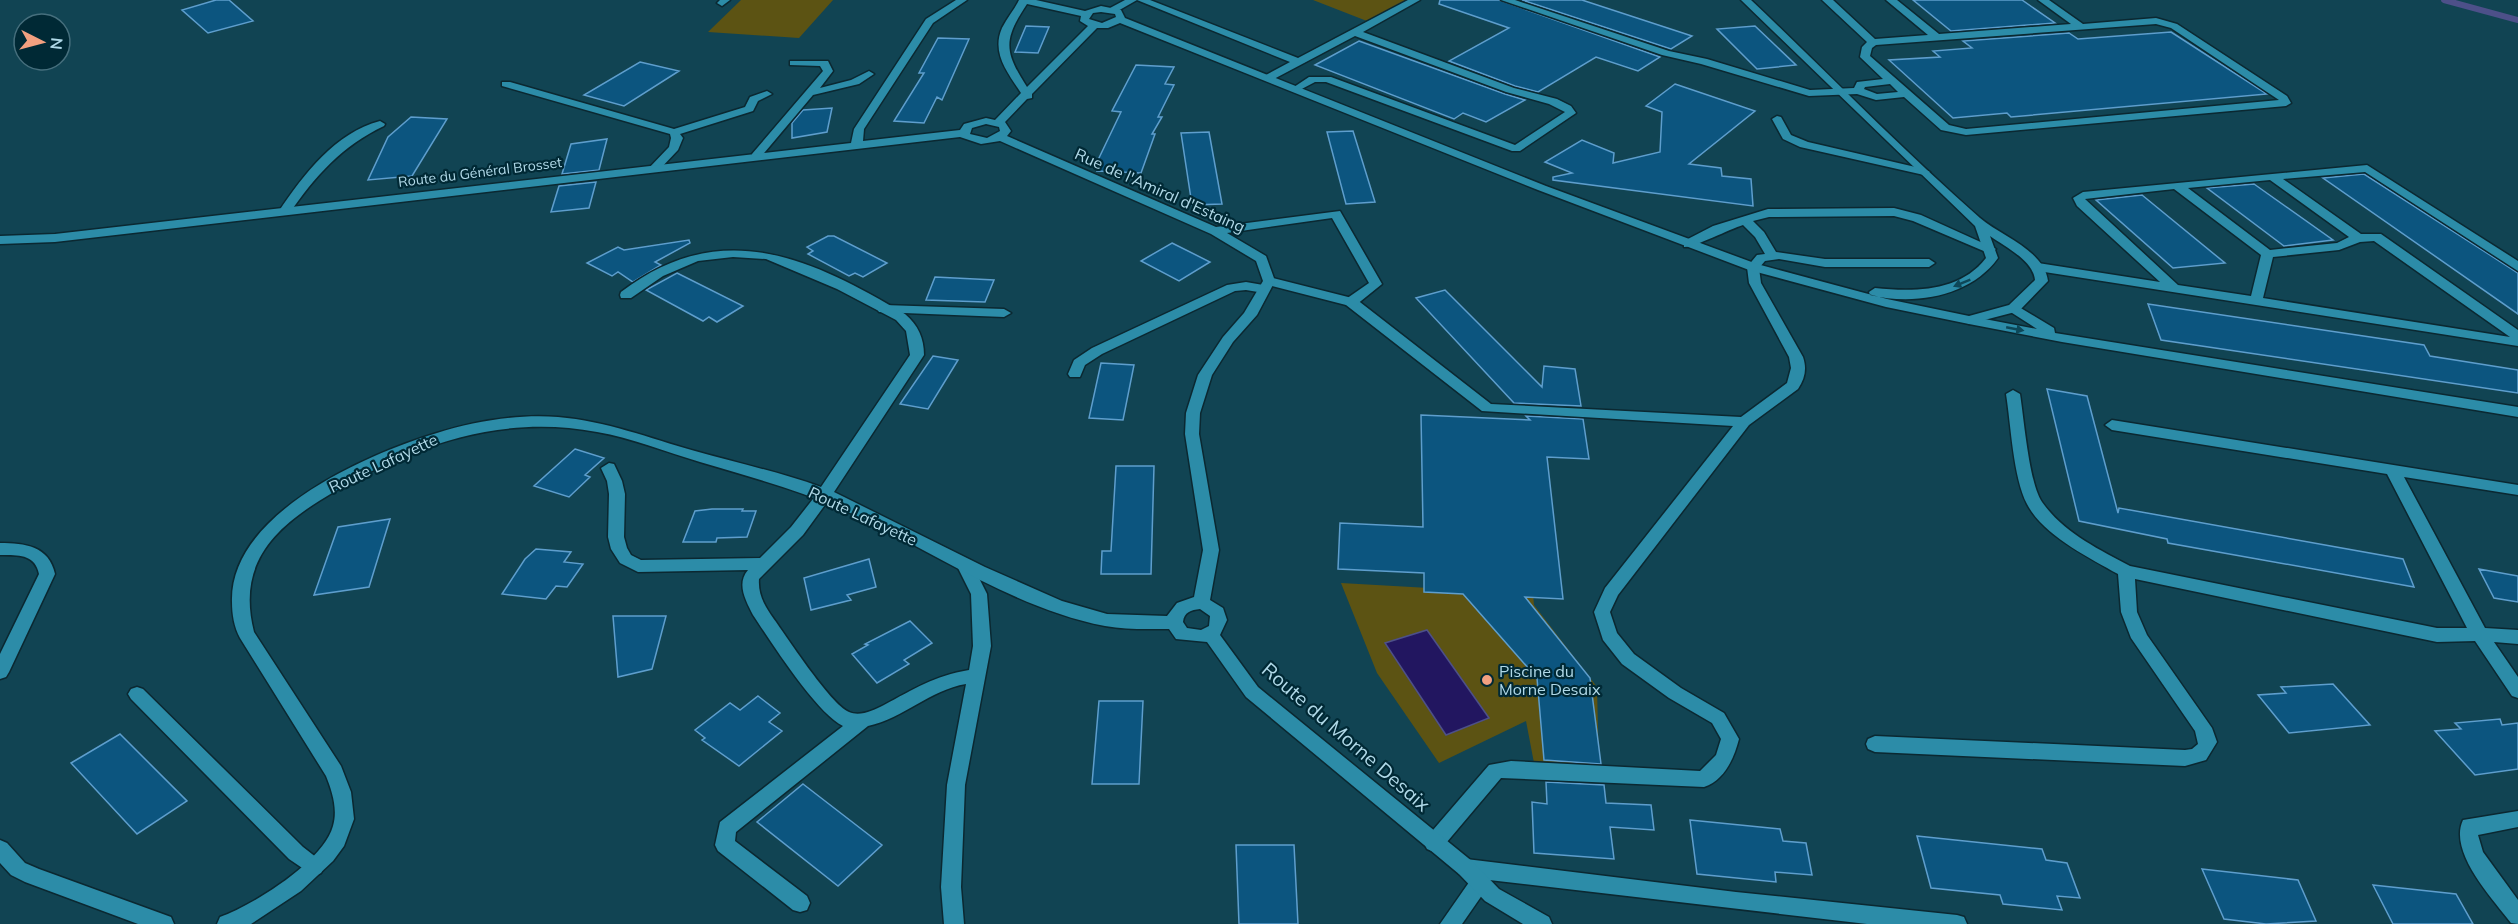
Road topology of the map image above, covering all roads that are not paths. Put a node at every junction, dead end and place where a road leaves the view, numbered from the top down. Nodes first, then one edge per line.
1 (962, 0) edge
2 (1132, 0) edge
3 (1142, 0) edge
4 (1415, 0) edge
5 (1506, 0) edge
6 (1746, 0) edge
7 (1827, 0) edge
8 (1891, 0) edge
9 (2043, 0) edge
10 (1030, 1) edge
11 (1085, 14) junction
12 (1116, 15) junction
13 (1094, 25) junction
14 (2080, 26) junction
15 (1355, 32) junction
16 (1936, 37) junction
17 (1874, 42) junction
18 (794, 63) dead end
19 (1298, 63) junction
20 (869, 74) dead end
21 (1268, 78) junction
22 (1892, 81) junction
23 (506, 84) dead end
24 (1296, 89) junction
25 (1858, 91) junction
26 (809, 93) junction
27 (1843, 93) junction
28 (767, 94) dead end
29 (1907, 94) junction
30 (1028, 96) junction
31 (1777, 119) dead end
32 (999, 122) junction
33 (381, 124) dead end
34 (674, 132) junction
35 (964, 133) junction
36 (1000, 137) junction
37 (857, 143) junction
38 (756, 156) junction
39 (655, 168) junction
40 (1924, 172) junction
41 (2271, 176) junction
42 (2176, 185) junction
43 (285, 211) junction
44 (1744, 219) junction
45 (1977, 222) junction
46 (1215, 231) junction
47 (2358, 238) junction
48 (0, 240) edge
49 (1688, 244) junction
50 (1991, 253) junction
51 (2267, 254) junction
52 (1772, 255) junction
53 (2028, 257) junction
54 (1929, 263) dead end
55 (1753, 267) junction
56 (2038, 267) junction
57 (2518, 267) edge
58 (1809, 281) junction
59 (1267, 285) junction
60 (2173, 287) junction
61 (1926, 293) junction
62 (626, 295) dead end
63 (1351, 302) junction
64 (2256, 302) junction
65 (2014, 308) junction
66 (884, 309) junction
67 (1004, 313) dead end
68 (1948, 315) junction
69 (1969, 320) junction
70 (2518, 336) edge
71 (2062, 338) junction
72 (2518, 342) edge
73 (1075, 374) dead end
74 (2013, 394) dead end
75 (2518, 412) edge
76 (1744, 422) junction
77 (2112, 425) dead end
78 (609, 468) dead end
79 (2393, 471) junction
80 (2518, 490) edge
81 (825, 494) junction
82 (0, 549) edge
83 (763, 564) junction
84 (964, 564) junction
85 (2126, 571) junction
86 (1201, 603) junction
87 (1174, 623) junction
88 (1210, 634) junction
89 (2479, 634) junction
90 (2518, 637) edge
91 (0, 672) edge
92 (977, 675) junction
93 (2517, 689) edge
94 (137, 694) dead end
95 (862, 722) junction
96 (1875, 744) dead end
97 (2518, 819) edge
98 (1434, 843) junction
99 (0, 849) edge
100 (314, 867) junction
101 (1473, 875) junction
102 (800, 903) dead end
103 (2518, 916) edge
104 (1449, 923) edge
105 (164, 924) edge
106 (227, 924) edge
107 (954, 924) edge
108 (1542, 924) edge
109 (1957, 924) edge

1 - 37 street
2 - 12 street
3 - 19 street
4 - 15 street
5 - 27 street
6 - 27 street
7 - 17 street
8 - 16 street
9 - 14 street
10 - 11 street
10 - 30 street
11 - 12 street
11 - 13 street
12 - 13 street
12 - 21 street
13 - 30 street
14 - 16 street
14 - 29 street
15 - 19 street
15 - 24 street
16 - 17 street
17 - 22 street
18 - 26 street
19 - 21 street
20 - 26 street
21 - 24 street
22 - 25 street
22 - 29 street
23 - 34 street
24 - 49 street
25 - 27 street
25 - 29 street
26 - 38 street
27 - 40 street
28 - 34 street
30 - 32 street
31 - 40 street
32 - 35 street
32 - 36 street
33 - 43 street
34 - 39 street
35 - 36 street
35 - 37 street, Route du Général Brosset
36 - 46 street, Rue de l'Amiral d'Estaing
37 - 38 street, Route du Général Brosset
38 - 39 street, Route du Général Brosset
39 - 43 street, Route du Général Brosset
40 - 45 street
41 - 42 street
41 - 47 street
41 - 57 street
42 - 51 street
42 - 60 street
43 - 48 street, Route du Général Brosset
44 - 49 street
44 - 50 street
44 - 52 street
45 - 50 street
45 - 53 street
46 - 59 street, Rue de l'Amiral d'Estaing
46 - 63 street
47 - 51 street
47 - 70 street
49 - 55 street
50 - 53 street
50 -> 61 street
51 - 64 street
52 - 54 street
52 - 55 street
53 - 56 street
55 - 58 street
55 - 76 street
56 - 60 street
56 - 65 street
58 - 61 street
58 - 68 street
59 - 63 street
59 - 73 street
59 - 86 street
60 - 64 street
61 - 68 street
62 - 66 street
63 - 76 street
64 - 72 street
65 - 69 street
65 - 71 street
66 - 67 street
66 - 81 street
68 - 69 street
69 -> 71 street
71 - 75 street
74 - 85 street
76 - 98 street
77 - 79 street
78 - 83 street
79 - 80 street
79 - 89 street
81 - 83 street
81 - 84 street, Route Lafayette
81 - 100 street, Route Lafayette
82 - 91 street
83 - 95 street
84 - 87 street, Route Lafayette
84 - 92 street
85 - 89 street
85 - 96 street
86 - 87 street
86 - 88 street
87 - 88 street
88 - 98 street, Route du Morne Desaix
89 - 90 street
89 - 93 street
92 - 95 street
92 - 107 street
94 - 100 street
95 - 102 street
97 - 103 street
98 - 101 street, Route du Morne Desaix
99 - 105 street
100 - 106 street, Route Lafayette
101 - 104 street
101 - 108 street, Route du Morne Desaix
101 - 109 street

